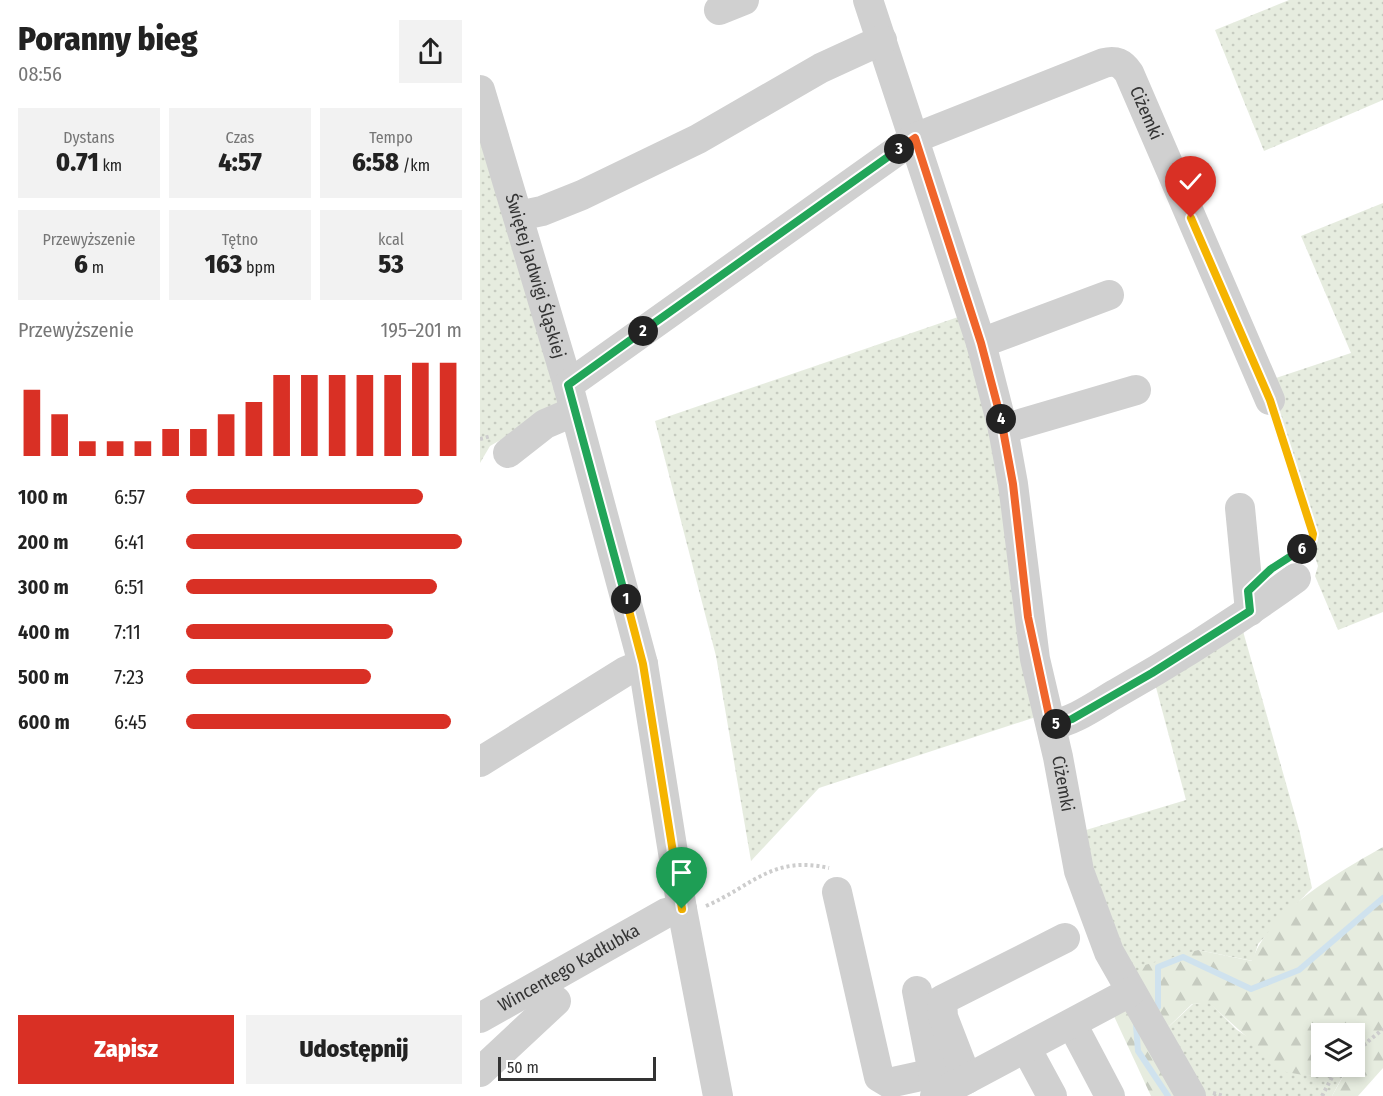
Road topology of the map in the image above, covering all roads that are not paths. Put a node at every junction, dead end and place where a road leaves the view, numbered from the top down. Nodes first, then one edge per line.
1 (868, 0) edge
2 (882, 40) junction
3 (480, 90) edge
4 (915, 138) junction
5 (518, 216) junction
6 (1109, 295) dead end
7 (981, 343) junction
8 (1136, 390) dead end
9 (570, 398) junction
10 (1270, 400) road end
11 (1003, 429) junction
12 (508, 453) dead end
13 (1240, 508) dead end
14 (1293, 567) road end
15 (1250, 611) junction
16 (643, 664) junction
17 (1051, 725) junction
18 (480, 762) edge
19 (834, 880) road end
20 (682, 909) junction
21 (1065, 938) dead end
22 (917, 991) dead end
23 (556, 1001) junction
24 (1140, 1009) junction
25 (480, 1018) edge
26 (1072, 1024) junction
27 (1026, 1048) junction
28 (480, 1072) edge
29 (965, 1073) junction
30 (934, 1085) edge
31 (718, 1096) edge
32 (1052, 1096) edge
33 (1110, 1096) edge
34 (1191, 1096) edge

1 - 2 street, Ciżemki
2 - 4 street, Ciżemki
2 - 5 street
3 - 5 street, Świętej Jadwigi Śląskiej
4 - 7 street, Ciżemki
4 - 9 street
4 - 10 street, Ciżemki
5 - 9 street, Świętej Jadwigi Śląskiej
6 - 7 street
7 - 11 street, Ciżemki
8 - 11 street
9 - 12 street
9 - 16 street, Świętej Jadwigi Śląskiej
11 - 17 street, Ciżemki
13 - 15 street
14 - 15 street
15 - 17 street
16 - 18 street
16 - 20 street, Świętej Jadwigi Śląskiej
17 - 24 street, Ciżemki
19 - 30 street
20 - 23 street, Wincentego Kadłubka
20 - 31 street, Świętej Jadwigi Śląskiej
21 - 29 street
22 - 30 street
23 - 25 street, Wincentego Kadłubka
23 - 28 street
24 - 26 street
24 - 34 street, Ciżemki
26 - 27 street
26 - 33 street
27 - 29 street
27 - 32 street
29 - 30 street

